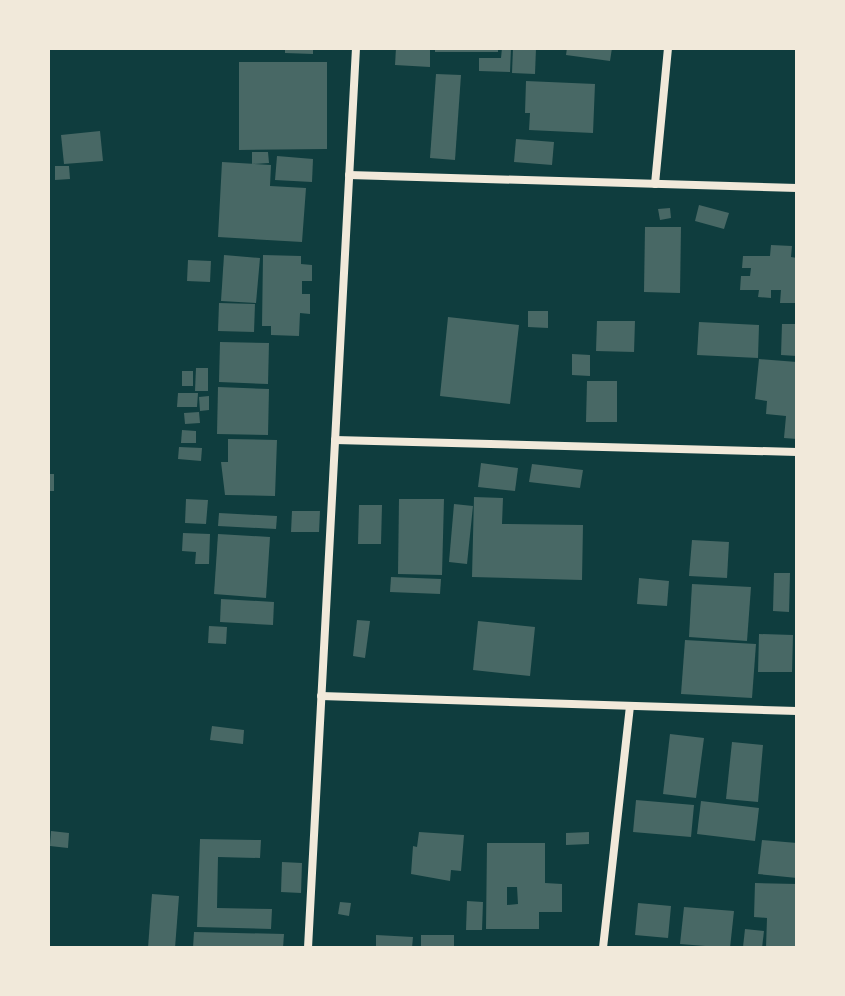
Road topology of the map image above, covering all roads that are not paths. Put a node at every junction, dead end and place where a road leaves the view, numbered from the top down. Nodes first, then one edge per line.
1 (356, 48) edge
2 (668, 48) edge
3 (349, 175) junction
4 (655, 184) junction
5 (797, 188) edge
6 (335, 440) junction
7 (797, 452) edge
8 (321, 696) junction
9 (630, 706) junction
10 (797, 711) edge
11 (308, 948) edge
12 (603, 948) edge

1 - 3 street
2 - 4 street
3 - 4 street
3 - 6 street
4 - 5 street
6 - 7 street
6 - 8 street
8 - 9 street
8 - 11 street
9 - 10 street
9 - 12 street

